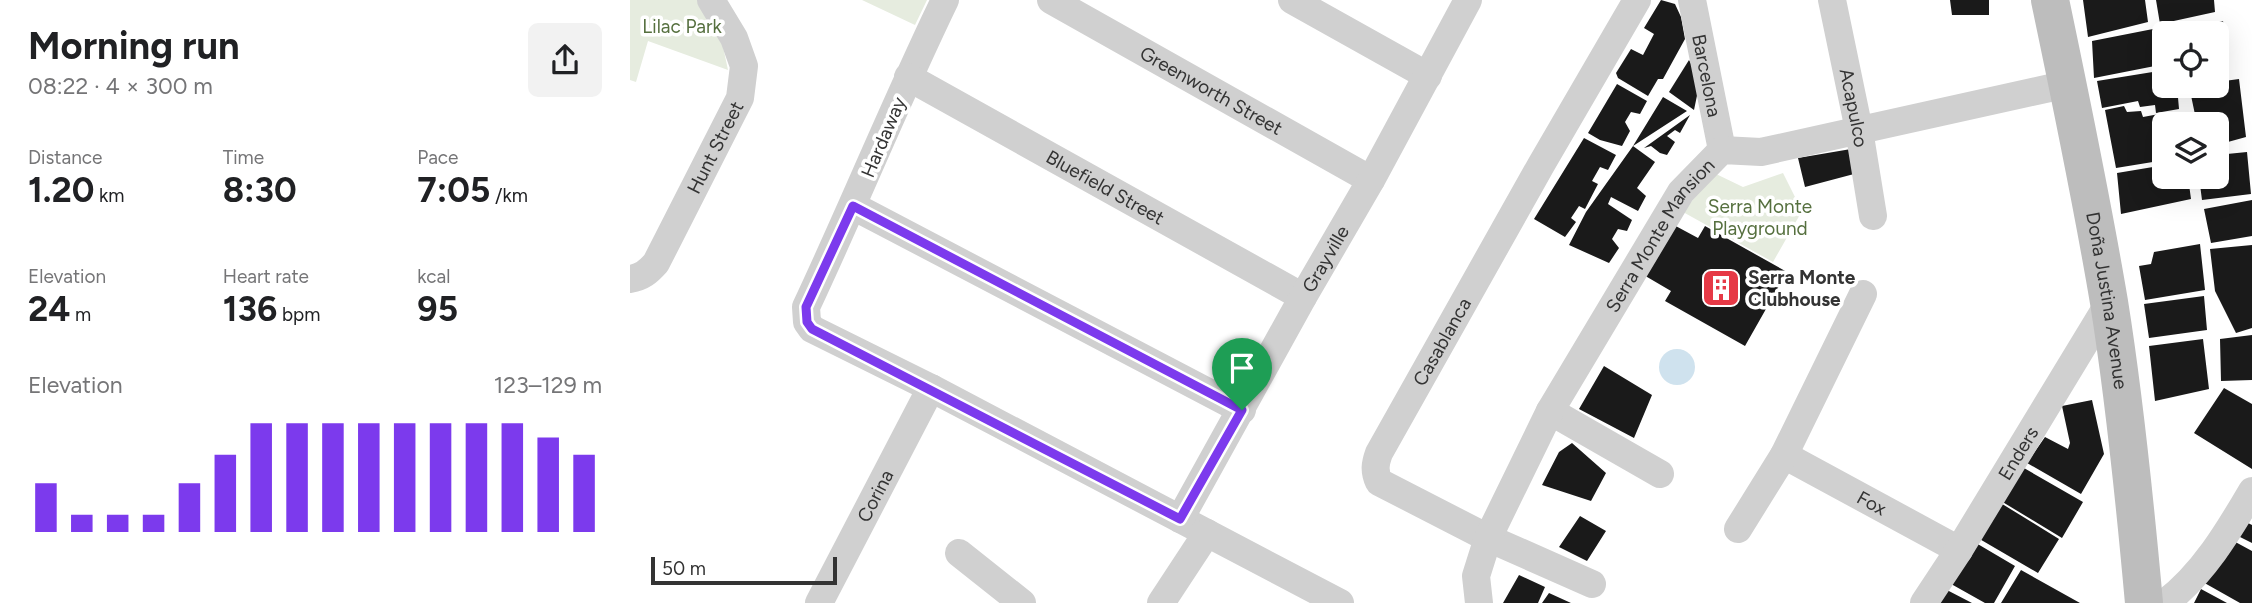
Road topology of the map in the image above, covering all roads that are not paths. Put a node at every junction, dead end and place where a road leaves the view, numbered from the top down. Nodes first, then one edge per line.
1 (711, 0) edge
2 (945, 0) edge
3 (1051, 0) edge
4 (1292, 0) edge
5 (1468, 0) edge
6 (1637, 0) edge
7 (1692, 0) edge
8 (1832, 0) edge
9 (2050, 0) edge
10 (1081, 7) edge
11 (1427, 76) junction
12 (908, 77) junction
13 (2068, 83) junction
14 (1859, 130) junction
15 (1721, 150) junction
16 (1371, 180) junction
17 (853, 206) junction
18 (1873, 216) dead end
19 (630, 279) edge
20 (1863, 295) dead end
21 (1303, 297) junction
22 (2109, 303) junction
23 (931, 388) junction
24 (1242, 410) junction
25 (1550, 411) junction
26 (1784, 455) junction
27 (1660, 474) dead end
28 (2252, 491) edge
29 (1180, 519) junction
30 (1738, 530) dead end
31 (1207, 533) junction
32 (1488, 538) junction
33 (1959, 550) junction
34 (959, 553) dead end
35 (1592, 584) dead end
36 (1308, 596) edge
37 (1008, 599) edge
38 (819, 603) edge
39 (1161, 603) edge
40 (1340, 603) edge
41 (1479, 603) edge
42 (1924, 603) edge
43 (2144, 603) edge
44 (2165, 603) edge

1 - 19 street, Hunt Street
2 - 12 street, Hardaway
3 - 10 street, Greenworth Street
4 - 11 street
5 - 11 street, Grayville
6 - 32 street, Casablanca
7 - 15 street, Barcelona
8 - 14 street, Acapulco
9 - 13 street, Doña Justina Avenue
10 - 16 street, Greenworth Street
11 - 16 street, Grayville
12 - 17 street, Hardaway
12 - 21 street, Bluefield Street
13 - 14 street, Serra Monte Mansion
13 - 22 street, Doña Justina Avenue
14 - 15 street, Serra Monte Mansion
14 - 18 street, Acapulco
15 - 25 street, Serra Monte Mansion
16 - 21 street, Grayville
17 - 23 street, Hardaway
17 - 24 street
20 - 26 street
21 - 24 street, Grayville
22 - 33 street, Enders
22 - 43 street, Doña Justina Avenue
23 - 29 street
23 - 38 street, Corina
24 - 29 street, Grayville
25 - 27 street
25 - 32 street, Serra Monte Mansion
26 - 30 street
26 - 33 street, Fox
28 - 44 street
29 - 31 street
31 - 36 street
31 - 39 street
32 - 35 street, Casablanca
32 - 41 street, Serra Monte Mansion
33 - 42 street, Enders
34 - 37 street
36 - 40 street

